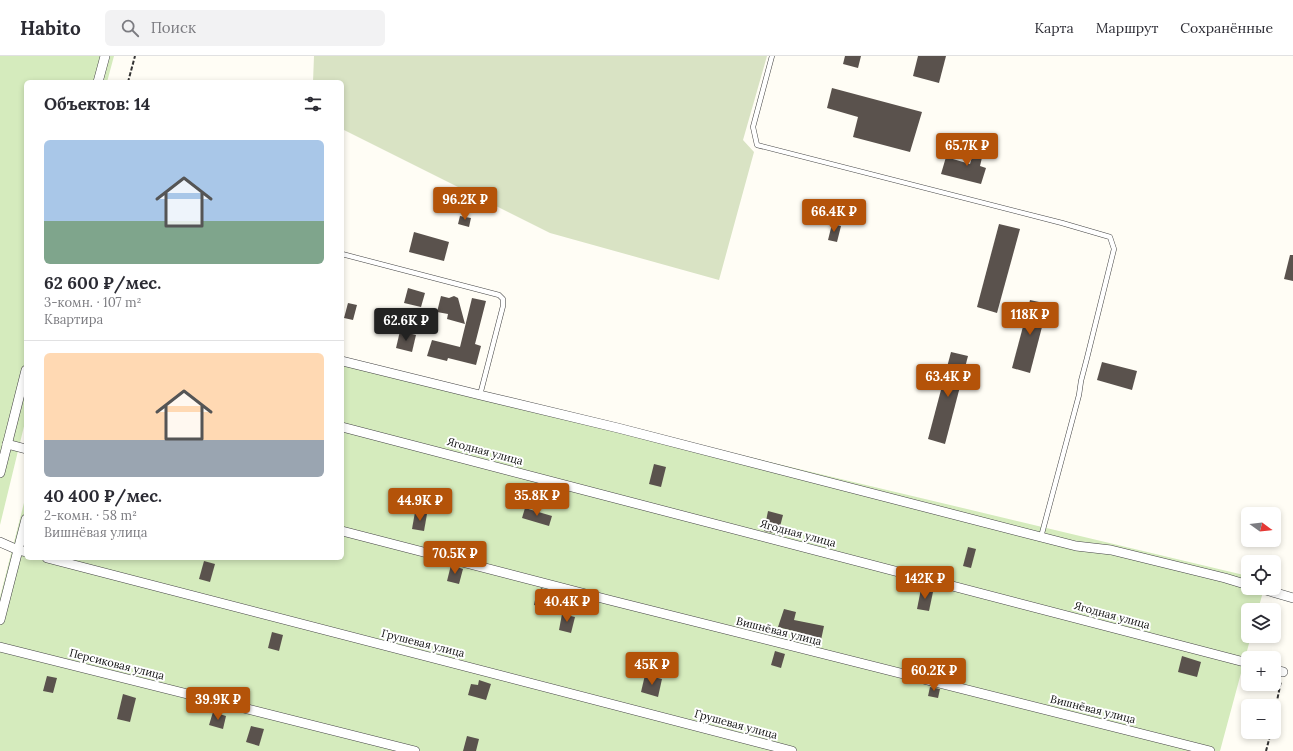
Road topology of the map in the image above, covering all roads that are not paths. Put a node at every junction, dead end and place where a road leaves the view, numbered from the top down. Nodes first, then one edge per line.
1 (105, 56) edge
2 (772, 56) edge
3 (99, 80) edge
4 (344, 255) edge
5 (344, 361) edge
6 (24, 378) edge
7 (480, 395) junction
8 (344, 428) edge
9 (7, 444) junction
10 (24, 448) edge
11 (0, 473) edge
12 (344, 532) edge
13 (24, 535) edge
14 (1041, 537) junction
15 (0, 542) edge
16 (22, 551) edge
17 (55, 560) edge
18 (1241, 583) edge
19 (1281, 594) edge
20 (1293, 598) edge
21 (0, 620) edge
22 (0, 647) edge
23 (1241, 661) edge
24 (415, 751) edge
25 (792, 751) edge
26 (1210, 751) edge

1 - 3 street
2 - 14 lane
4 - 7 lane
5 - 7 street
6 - 9 street
7 - 14 street
8 - 23 street, Ягодная улица
9 - 10 street
9 - 11 street
12 - 26 street, Вишнёвая улица
13 - 16 street
14 - 18 street
15 - 16 street
16 - 21 street
17 - 25 street, Грушевая улица
19 - 20 street
22 - 24 street, Персиковая улица

